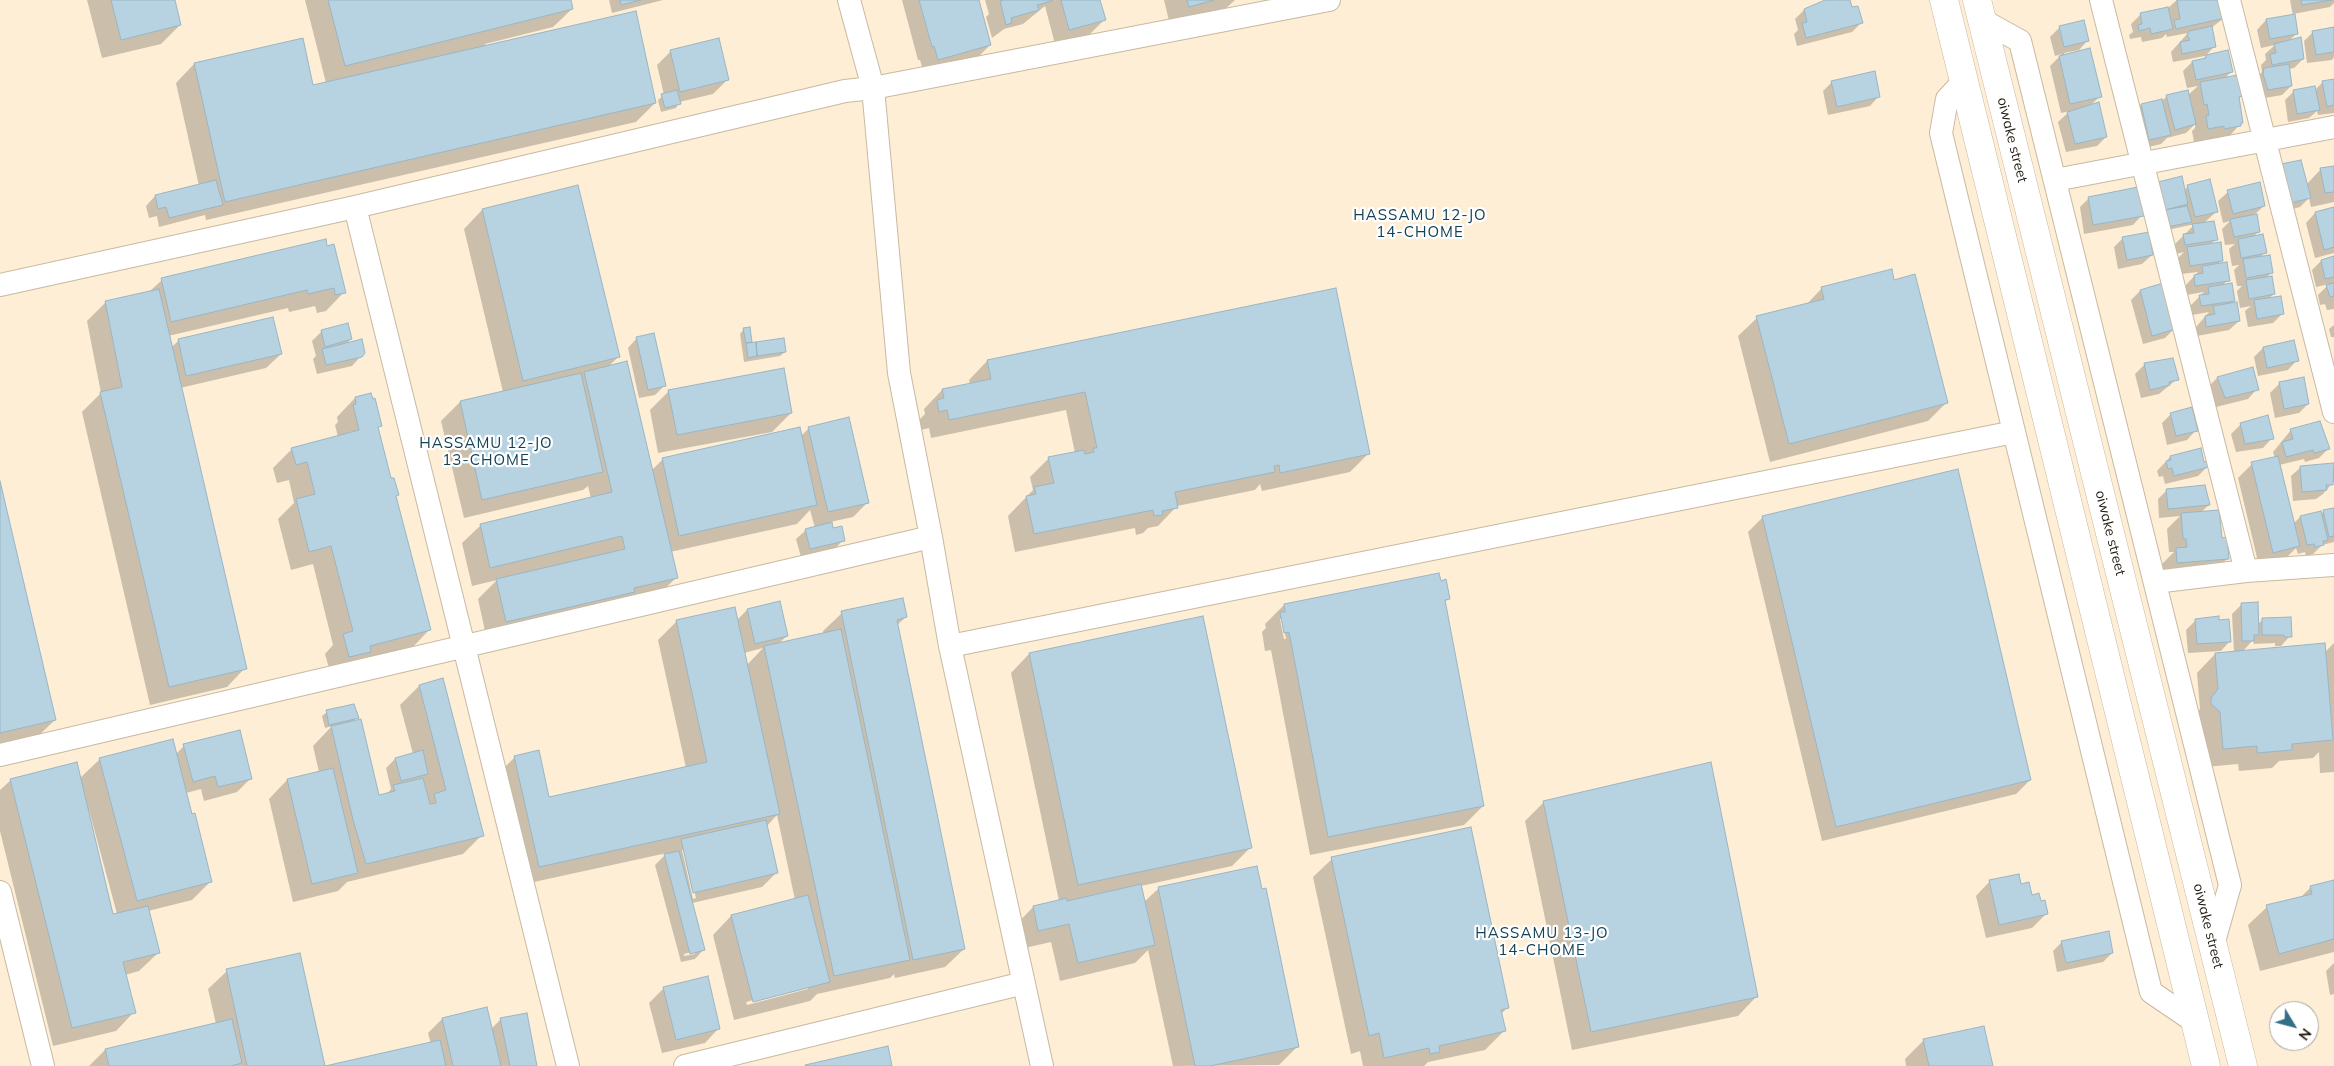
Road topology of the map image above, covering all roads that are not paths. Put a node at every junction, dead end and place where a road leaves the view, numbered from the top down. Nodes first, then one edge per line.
1 (849, 0) edge
2 (1329, 0) edge
3 (1944, 0) edge
4 (2101, 0) edge
5 (2229, 0) edge
6 (1979, 10) edge
7 (1964, 81) junction
8 (873, 88) junction
9 (2334, 127) edge
10 (2264, 140) junction
11 (2143, 163) junction
12 (2055, 180) junction
13 (355, 207) junction
14 (0, 285) edge
15 (2334, 412) edge
16 (2014, 432) junction
17 (931, 537) junction
18 (2334, 565) edge
19 (2246, 571) junction
20 (2156, 582) junction
21 (950, 646) junction
22 (464, 647) junction
23 (0, 755) edge
24 (0, 892) edge
25 (2213, 945) junction
26 (1024, 983) junction
27 (2195, 1022) junction
28 (43, 1066) edge
29 (568, 1066) edge
30 (685, 1066) edge
31 (1042, 1066) edge
32 (2206, 1066) edge
33 (2243, 1066) edge

1 - 8 street
2 - 8 street
3 - 7 main road
4 - 11 street
5 - 10 street
6 - 12 street
6 - 25 main road, oiwake street
7 - 16 street
7 - 27 main road
8 - 13 street
8 - 17 street
9 - 10 street
10 - 11 street
10 - 15 street
11 - 12 street
11 - 19 street
12 - 20 street
13 - 14 street
13 - 22 street
16 - 21 street
16 - 27 street
17 - 21 street
17 - 22 street
18 - 19 street
19 - 20 street
20 - 25 street
21 - 26 street
22 - 23 street
22 - 29 street
24 - 28 street
25 - 33 main road, oiwake street
26 - 30 street
26 - 31 street
27 - 32 main road

